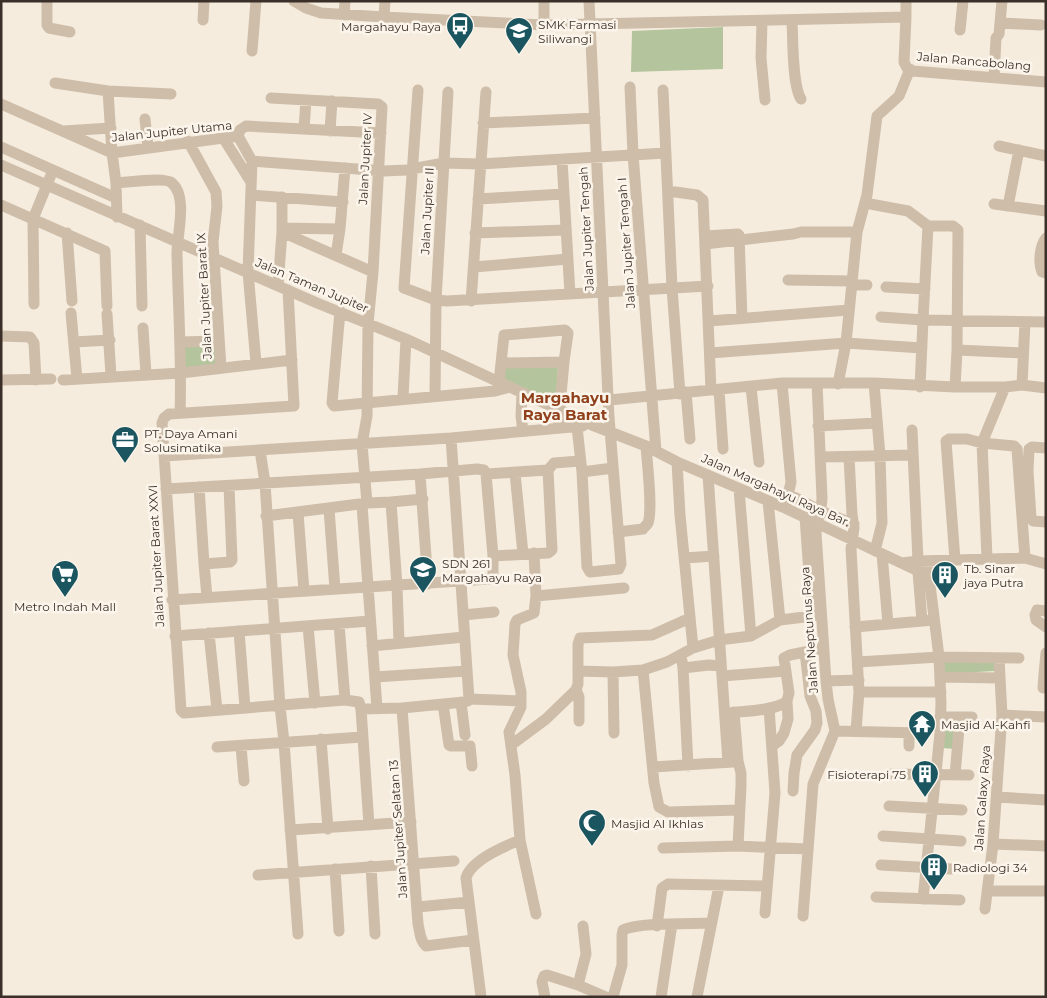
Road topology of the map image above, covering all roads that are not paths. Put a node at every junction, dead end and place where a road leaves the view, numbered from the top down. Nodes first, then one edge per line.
1 (47, 1) edge
2 (204, 1) edge
3 (256, 1) edge
4 (294, 1) edge
5 (544, 1) edge
6 (589, 1) edge
7 (906, 1) edge
8 (963, 1) edge
9 (1002, 1) edge
10 (345, 9) edge
11 (385, 10) edge
12 (906, 17) junction
13 (202, 20) dead end
14 (792, 20) junction
15 (762, 21) junction
16 (590, 24) junction
17 (1041, 24) dead end
18 (544, 25) junction
19 (1000, 29) junction
20 (960, 30) dead end
21 (70, 32) dead end
22 (252, 50) dead end
23 (910, 69) junction
24 (996, 78) junction
25 (1046, 82) edge
26 (55, 83) dead end
27 (630, 87) dead end
28 (418, 90) dead end
29 (663, 90) dead end
30 (108, 91) junction
31 (448, 92) dead end
32 (486, 92) dead end
33 (171, 94) dead end
34 (271, 98) dead end
35 (801, 99) dead end
36 (306, 100) junction
37 (765, 100) dead end
38 (332, 102) junction
39 (1, 104) edge
40 (594, 118) junction
41 (145, 119) dead end
42 (483, 123) junction
43 (110, 128) junction
44 (304, 129) junction
45 (61, 131) junction
46 (330, 131) junction
47 (381, 133) junction
48 (238, 136) junction
49 (224, 139) junction
50 (188, 142) junction
51 (999, 146) dead end
52 (1, 147) edge
53 (148, 148) junction
54 (1019, 150) junction
55 (112, 153) junction
56 (666, 153) junction
57 (633, 154) junction
58 (1046, 156) edge
59 (596, 157) junction
60 (562, 160) junction
61 (252, 161) junction
62 (444, 163) junction
63 (480, 164) junction
64 (1, 165) edge
65 (345, 168) junction
66 (413, 168) junction
67 (53, 170) junction
68 (378, 170) junction
69 (116, 183) junction
70 (46, 184) junction
71 (252, 189) junction
72 (668, 191) junction
73 (564, 194) junction
74 (116, 198) junction
75 (282, 198) junction
76 (478, 199) junction
77 (343, 202) junction
78 (865, 203) junction
79 (994, 204) dead end
80 (1, 205) edge
81 (1008, 206) junction
82 (1045, 208) edge
83 (117, 217) junction
84 (33, 218) junction
85 (140, 225) junction
86 (928, 226) junction
87 (340, 229) junction
88 (282, 230) junction
89 (566, 230) junction
90 (857, 232) junction
91 (67, 233) junction
92 (475, 233) junction
93 (739, 237) junction
94 (1046, 238) edge
95 (705, 240) junction
96 (178, 242) junction
97 (336, 256) junction
98 (214, 258) junction
99 (568, 259) junction
100 (474, 266) junction
101 (248, 272) junction
102 (374, 272) junction
103 (1044, 272) edge
104 (788, 280) dead end
105 (851, 283) junction
106 (867, 285) dead end
107 (708, 286) junction
108 (886, 287) dead end
109 (283, 288) junction
110 (672, 288) junction
111 (644, 289) junction
112 (924, 289) junction
113 (604, 291) junction
114 (570, 294) junction
115 (436, 300) junction
116 (72, 301) dead end
117 (471, 301) junction
118 (34, 304) dead end
119 (142, 306) dead end
120 (849, 310) junction
121 (340, 311) junction
122 (71, 315) dead end
123 (882, 317) dead end
124 (742, 318) junction
125 (923, 320) junction
126 (709, 321) junction
127 (958, 321) junction
128 (1025, 322) junction
129 (1046, 322) edge
130 (368, 324) junction
131 (143, 328) dead end
132 (1, 336) edge
133 (406, 339) junction
134 (110, 340) junction
135 (74, 342) junction
136 (180, 342) junction
137 (219, 342) junction
138 (846, 343) junction
139 (922, 348) junction
140 (957, 350) junction
141 (436, 353) junction
142 (710, 353) junction
143 (1023, 353) junction
144 (292, 360) junction
145 (564, 362) junction
146 (256, 363) junction
147 (502, 363) junction
148 (221, 368) junction
149 (181, 372) junction
150 (146, 375) junction
151 (112, 376) junction
152 (77, 379) junction
153 (1, 380) edge
154 (36, 380) junction
155 (782, 383) junction
156 (818, 383) junction
157 (874, 383) junction
158 (505, 384) junction
159 (838, 384) junction
160 (1022, 385) junction
161 (752, 387) junction
162 (920, 387) junction
163 (955, 387) junction
164 (1005, 388) junction
165 (1046, 388) edge
166 (715, 390) junction
167 (522, 392) junction
168 (683, 393) junction
169 (435, 396) junction
170 (651, 397) junction
171 (403, 398) junction
172 (367, 402) junction
173 (609, 403) junction
174 (556, 408) junction
175 (180, 413) junction
176 (877, 423) junction
177 (592, 425) junction
178 (818, 426) junction
179 (577, 427) junction
180 (558, 428) junction
181 (912, 430) dead end
182 (523, 431) junction
183 (610, 432) junction
184 (451, 438) junction
185 (690, 439) dead end
186 (982, 443) junction
187 (364, 444) junction
188 (1046, 448) edge
189 (651, 449) junction
190 (723, 449) dead end
191 (260, 450) junction
192 (913, 455) junction
193 (164, 456) junction
194 (880, 456) junction
195 (821, 457) junction
196 (849, 457) junction
197 (677, 462) junction
198 (759, 462) dead end
199 (581, 467) junction
200 (613, 468) junction
201 (548, 470) junction
202 (453, 471) junction
203 (515, 473) junction
204 (420, 474) junction
205 (486, 474) junction
206 (708, 475) junction
207 (364, 477) junction
208 (265, 483) junction
209 (229, 486) junction
210 (199, 487) junction
211 (166, 489) junction
212 (739, 489) junction
213 (790, 489) junction
214 (423, 500) junction
215 (768, 501) junction
216 (391, 502) junction
217 (365, 504) junction
218 (822, 505) junction
219 (785, 508) junction
220 (329, 509) junction
221 (298, 513) junction
222 (266, 516) junction
223 (805, 517) junction
224 (1046, 522) edge
225 (816, 523) junction
226 (854, 524) junction
227 (618, 532) junction
228 (852, 539) junction
229 (878, 553) junction
230 (954, 553) junction
231 (987, 553) junction
232 (528, 554) junction
233 (493, 556) junction
234 (714, 556) junction
235 (684, 558) junction
236 (1024, 558) junction
237 (1043, 561) edge
238 (204, 564) junction
239 (923, 567) junction
240 (461, 581) junction
241 (428, 584) junction
242 (397, 586) junction
243 (368, 588) junction
244 (624, 588) dead end
245 (335, 589) junction
246 (304, 591) junction
247 (273, 594) junction
248 (536, 596) junction
249 (207, 597) junction
250 (172, 600) junction
251 (1046, 611) edge
252 (494, 612) dead end
253 (463, 615) junction
254 (816, 616) junction
255 (690, 618) junction
256 (780, 620) junction
257 (934, 620) junction
258 (370, 621) junction
259 (922, 621) junction
260 (339, 624) junction
261 (888, 624) junction
262 (308, 626) junction
263 (855, 627) junction
264 (1046, 627) edge
265 (274, 629) junction
266 (239, 631) junction
267 (209, 634) junction
268 (175, 636) junction
269 (751, 636) junction
270 (464, 637) junction
271 (719, 640) junction
272 (399, 643) junction
273 (372, 646) junction
274 (693, 648) junction
275 (824, 648) junction
276 (805, 652) junction
277 (1046, 653) edge
278 (682, 655) junction
279 (939, 656) junction
280 (784, 658) junction
281 (999, 658) junction
282 (1020, 658) dead end
283 (858, 662) junction
284 (683, 668) junction
285 (643, 670) junction
286 (466, 671) junction
287 (578, 671) junction
288 (722, 671) junction
289 (786, 671) junction
290 (613, 672) junction
291 (764, 672) junction
292 (1045, 674) edge
293 (374, 677) junction
294 (940, 677) junction
295 (999, 678) junction
296 (858, 680) junction
297 (826, 681) junction
298 (1044, 688) dead end
299 (576, 690) junction
300 (859, 692) junction
301 (941, 692) junction
302 (344, 700) junction
303 (465, 701) junction
304 (521, 701) junction
305 (787, 701) junction
306 (314, 703) junction
307 (443, 704) junction
308 (280, 706) junction
309 (245, 708) junction
310 (376, 708) junction
311 (402, 708) junction
312 (769, 708) junction
313 (362, 709) junction
314 (217, 710) junction
315 (729, 713) junction
316 (940, 716) junction
317 (960, 716) junction
318 (972, 716) dead end
319 (1002, 716) junction
320 (1046, 717) edge
321 (579, 721) dead end
322 (835, 730) junction
323 (856, 731) junction
324 (614, 733) dead end
325 (909, 733) junction
326 (922, 733) dead end
327 (465, 735) dead end
328 (362, 737) junction
329 (321, 739) junction
330 (284, 742) junction
331 (511, 745) junction
332 (241, 746) junction
333 (772, 746) junction
334 (908, 746) dead end
335 (216, 747) dead end
336 (733, 762) junction
337 (472, 766) dead end
338 (688, 766) junction
339 (653, 767) junction
340 (891, 774) dead end
341 (936, 775) junction
342 (955, 775) junction
343 (970, 776) dead end
344 (244, 781) dead end
345 (794, 791) dead end
346 (1045, 796) edge
347 (997, 797) junction
348 (888, 806) dead end
349 (933, 808) junction
350 (739, 810) junction
351 (962, 810) dead end
352 (411, 822) junction
353 (369, 825) junction
354 (328, 829) junction
355 (290, 830) junction
356 (884, 836) dead end
357 (929, 839) junction
358 (520, 840) junction
359 (961, 841) dead end
360 (993, 844) junction
361 (738, 846) junction
362 (1046, 846) edge
363 (663, 848) dead end
364 (772, 848) junction
365 (807, 849) junction
366 (454, 860) dead end
367 (414, 864) junction
368 (880, 865) dead end
369 (371, 866) junction
370 (926, 867) junction
371 (335, 869) junction
372 (952, 869) dead end
373 (293, 872) junction
374 (258, 875) dead end
375 (719, 886) junction
376 (767, 886) junction
377 (987, 891) junction
378 (1046, 891) edge
379 (876, 897) dead end
380 (923, 899) junction
381 (960, 900) dead end
382 (469, 902) junction
383 (418, 907) junction
384 (985, 909) dead end
385 (765, 913) dead end
386 (536, 914) dead end
387 (803, 916) dead end
388 (711, 923) junction
389 (672, 924) junction
390 (583, 926) dead end
391 (657, 926) junction
392 (339, 930) dead end
393 (298, 934) dead end
394 (375, 934) dead end
395 (474, 940) junction
396 (578, 985) junction
397 (481, 997) edge
398 (545, 997) edge
399 (606, 997) edge
400 (613, 997) edge
401 (661, 997) edge
402 (698, 997) edge

1 - 21 street
2 - 13 street
3 - 22 street
4 - 10 street
5 - 18 street
6 - 16 street, Jalan Jupiter Tengah
7 - 12 street, Jalan Rancabolang
8 - 20 street
9 - 19 street
10 - 11 street
11 - 18 street
12 - 14 street
12 - 23 street, Jalan Rancabolang
14 - 15 street
14 - 35 street
15 - 16 street
15 - 37 street
16 - 18 street
16 - 40 street, Jalan Jupiter Tengah
17 - 19 street
19 - 24 street
23 - 24 street, Jalan Rancabolang
23 - 78 street
24 - 25 street, Jalan Rancabolang
26 - 30 street
27 - 57 street, Jalan Jupiter Tengah I
28 - 66 street
29 - 56 street
30 - 33 street
30 - 43 street
31 - 62 street, Jalan Jupiter II
32 - 42 street
34 - 36 street, Jalan Jupiter IV
36 - 38 street, Jalan Jupiter IV
36 - 44 street
38 - 46 street
38 - 47 street, Jalan Jupiter IV
39 - 45 street, Jalan Jupiter Utama
40 - 42 street
40 - 59 street, Jalan Jupiter Tengah
41 - 53 street
42 - 63 street
43 - 45 street
43 - 55 street
44 - 46 street
44 - 48 street
45 - 55 street, Jalan Jupiter Utama
46 - 47 street
47 - 68 street, Jalan Jupiter IV
48 - 49 street, Jalan Jupiter Utama
48 - 61 street, Jalan Jupiter Utama
49 - 50 street, Jalan Jupiter Utama
49 - 71 street
50 - 53 street, Jalan Jupiter Utama
50 - 98 street, Jalan Jupiter Barat IX
51 - 54 street
52 - 67 street
53 - 55 street, Jalan Jupiter Utama
54 - 58 street
54 - 81 street
55 - 69 street
56 - 57 street
56 - 72 street
57 - 59 street
57 - 111 street, Jalan Jupiter Tengah I
59 - 60 street
59 - 113 street, Jalan Jupiter Tengah
60 - 63 street
60 - 73 street
61 - 65 street
61 - 71 street
62 - 63 street
62 - 66 street
62 - 115 street, Jalan Jupiter II
63 - 76 street
64 - 70 street, Jalan Taman Jupiter
65 - 68 street
65 - 77 street
66 - 68 street
66 - 115 street
67 - 70 street
67 - 74 street
68 - 102 street, Jalan Jupiter IV
69 - 74 street
69 - 96 street
70 - 83 street, Jalan Taman Jupiter
70 - 84 street
71 - 75 street
71 - 101 street
72 - 95 street
72 - 110 street
73 - 76 street
73 - 89 street
74 - 83 street
75 - 77 street
75 - 88 street
76 - 92 street
77 - 87 street
78 - 86 street
78 - 90 street
79 - 81 street
80 - 84 street
81 - 82 street
83 - 85 street, Jalan Taman Jupiter
84 - 91 street
84 - 118 street
85 - 96 street, Jalan Taman Jupiter
85 - 119 street
86 - 112 street
86 - 127 street
87 - 88 street
87 - 97 street
88 - 97 street
88 - 109 street
89 - 92 street
89 - 99 street
90 - 93 street
90 - 105 street
91 - 116 street
91 - 134 street
92 - 100 street
93 - 95 street
93 - 124 street
94 - 103 street
95 - 107 street
96 - 98 street, Jalan Taman Jupiter
96 - 136 street
97 - 102 street
98 - 101 street, Jalan Taman Jupiter
98 - 137 street, Jalan Jupiter Barat IX
99 - 100 street
99 - 114 street
100 - 117 street
101 - 109 street, Jalan Taman Jupiter
101 - 146 street
102 - 130 street, Jalan Jupiter IV
104 - 105 street
105 - 106 street
105 - 120 street
107 - 110 street
107 - 126 street
108 - 112 street
109 - 121 street, Jalan Taman Jupiter
109 - 144 street
110 - 111 street
110 - 168 street
111 - 113 street
111 - 170 street, Jalan Jupiter Tengah I
112 - 125 street
113 - 114 street
113 - 173 street, Jalan Jupiter Tengah
114 - 117 street
115 - 117 street
115 - 141 street, Jalan Jupiter II
120 - 124 street
120 - 138 street
121 - 130 street, Jalan Taman Jupiter
121 - 172 street
122 - 135 street
123 - 125 street
124 - 126 street
125 - 127 street
125 - 139 street
126 - 142 street
127 - 128 street
127 - 140 street
128 - 129 street
128 - 143 street
130 - 133 street, Jalan Taman Jupiter
130 - 172 street, Jalan Jupiter IV
131 - 150 street
132 - 154 street
133 - 141 street, Jalan Taman Jupiter
133 - 171 street
134 - 135 street
134 - 151 street
135 - 152 street
136 - 137 street
136 - 149 street
137 - 148 street, Jalan Jupiter Barat IX
138 - 139 street
138 - 142 street
138 - 159 street
139 - 162 street
140 - 143 street
140 - 163 street
141 - 158 street, Jalan Taman Jupiter
141 - 169 street, Jalan Jupiter II
142 - 166 street
143 - 160 street
144 - 146 street
144 - 175 street
145 - 147 street
145 - 147 street
145 - 174 street
146 - 148 street
147 - 158 street
148 - 149 street
149 - 150 street
149 - 175 street
150 - 151 street
151 - 152 street
152 - 154 street
153 - 154 street
155 - 156 street
155 - 161 street
155 - 213 street
156 - 159 street
156 - 178 street
157 - 159 street
157 - 162 street
157 - 176 street
158 - 167 street, Jalan Taman Jupiter
158 - 169 street
160 - 164 street
160 - 165 street
161 - 166 street
161 - 198 street
162 - 163 street
163 - 164 street
164 - 186 street
166 - 168 street
166 - 190 street
167 - 174 street, Jalan Taman Jupiter
167 - 182 street
168 - 170 street
168 - 185 street
169 - 171 street
170 - 173 street
170 - 189 street, Jalan Jupiter Tengah I
171 - 172 street
172 - 187 street, Jalan Jupiter IV
173 - 183 street, Jalan Jupiter Tengah
174 - 177 street, Jalan Taman Jupiter
174 - 180 street
175 - 193 street, Jalan Jupiter Barat XXVI
176 - 178 street
176 - 194 street
177 - 179 street
177 - 183 street, Jalan Taman Jupiter
178 - 195 street
179 - 180 street
179 - 199 street
180 - 182 street
181 - 192 street
182 - 184 street
183 - 189 street, Jalan Margahayu Raya Bar.
183 - 200 street, Jalan Jupiter Tengah
184 - 187 street
184 - 202 street
186 - 230 street
186 - 231 street
186 - 236 street
187 - 191 street
187 - 207 street, Jalan Jupiter IV
188 - 224 street
189 - 197 street, Jalan Margahayu Raya Bar.
189 - 227 street, Jalan Jupiter Tengah I
191 - 193 street
191 - 208 street
192 - 194 street
192 - 239 street
193 - 211 street, Jalan Jupiter Barat XXVI
194 - 196 street
194 - 229 street
195 - 196 street
195 - 218 street
196 - 226 street
197 - 206 street, Jalan Margahayu Raya Bar.
197 - 235 street
199 - 200 street
199 - 201 street
199 - 227 street, Jalan Jupiter Tengah
200 - 227 street, Jalan Jupiter Tengah
201 - 203 street
201 - 232 street
202 - 204 street
202 - 205 street
202 - 240 street
203 - 205 street
203 - 232 street
204 - 207 street
204 - 214 street
205 - 233 street
206 - 212 street, Jalan Margahayu Raya Bar.
206 - 234 street
207 - 208 street
207 - 217 street, Jalan Jupiter IV
208 - 209 street
208 - 222 street
209 - 210 street
209 - 238 street
210 - 211 street
210 - 238 street
211 - 250 street, Jalan Jupiter Barat XXVI
212 - 215 street, Jalan Margahayu Raya Bar.
212 - 269 street
213 - 218 street
213 - 219 street
214 - 216 street
214 - 241 street
215 - 219 street, Jalan Margahayu Raya Bar.
215 - 256 street
216 - 217 street
216 - 242 street
217 - 220 street
217 - 243 street, Jalan Jupiter IV
218 - 225 street
218 - 226 street
219 - 223 street, Jalan Margahayu Raya Bar.
220 - 221 street
220 - 245 street
221 - 222 street
221 - 246 street
222 - 247 street
223 - 225 street, Jalan Margahayu Raya Bar.
223 - 254 street
225 - 228 street, Jalan Margahayu Raya Bar.
225 - 254 street, Jalan Neptunus Raya
226 - 228 street
228 - 229 street, Jalan Margahayu Raya Bar.
228 - 263 street
229 - 239 street, Jalan Margahayu Raya Bar.
229 - 261 street
230 - 231 street
230 - 239 street
231 - 236 street
232 - 233 street
232 - 248 street
233 - 240 street
234 - 235 street
234 - 271 street
235 - 255 street
236 - 237 street
238 - 249 street
239 - 257 street
239 - 259 street
240 - 241 street
240 - 253 street
241 - 242 street
242 - 243 street
242 - 272 street
243 - 245 street
243 - 258 street, Jalan Jupiter IV
244 - 248 street
245 - 246 street
246 - 247 street
247 - 249 street
247 - 265 street
248 - 304 street
249 - 250 street
250 - 268 street, Jalan Jupiter Barat XXVI
251 - 264 street
252 - 253 street
253 - 270 street
254 - 256 street
254 - 275 street, Jalan Neptunus Raya
255 - 274 street
255 - 287 street
256 - 269 street
257 - 259 street
257 - 279 street
258 - 260 street
258 - 273 street, Jalan Jupiter IV
259 - 261 street
260 - 262 street
260 - 302 street
261 - 263 street
262 - 265 street
262 - 306 street
263 - 283 street
265 - 266 street
265 - 308 street
266 - 267 street
266 - 309 street
267 - 268 street
267 - 314 street
268 - 314 street, Jalan Jupiter Barat XXVI
269 - 271 street
270 - 272 street
270 - 286 street
271 - 274 street
271 - 288 street
272 - 273 street
273 - 293 street, Jalan Jupiter IV
274 - 278 street
275 - 276 street
275 - 297 street, Jalan Neptunus Raya
276 - 280 street
276 - 345 street
277 - 292 street
278 - 284 street
278 - 285 street
279 - 281 street
279 - 283 street
279 - 294 street
280 - 289 street
280 - 291 street
281 - 282 street
281 - 295 street, Jalan Galaxy Raya
283 - 296 street
284 - 288 street
284 - 338 street
285 - 290 street
285 - 339 street
286 - 293 street
286 - 303 street
287 - 290 street
287 - 299 street
288 - 291 street
288 - 315 street
289 - 291 street
289 - 305 street
290 - 324 street
292 - 298 street
293 - 310 street, Jalan Jupiter IV
294 - 295 street
294 - 301 street
295 - 319 street, Jalan Galaxy Raya
296 - 297 street
296 - 300 street
297 - 322 street, Jalan Neptunus Raya
299 - 321 street
299 - 331 street
300 - 301 street
300 - 323 street
301 - 316 street
302 - 306 street
302 - 313 street
303 - 304 street
303 - 307 street
303 - 327 street
304 - 331 street
305 - 312 street
305 - 333 street
306 - 308 street
307 - 311 street
307 - 337 street
308 - 309 street
308 - 330 street
309 - 314 street
310 - 311 street
310 - 313 street
311 - 352 street, Jalan Jupiter Selatan 13
312 - 315 street
312 - 333 street
313 - 328 street
315 - 336 street
316 - 317 street
316 - 341 street
317 - 318 street
317 - 342 street
319 - 320 street
319 - 347 street, Jalan Galaxy Raya
322 - 323 street
322 - 365 street
323 - 325 street
325 - 326 street
325 - 334 street
328 - 329 street
328 - 353 street
329 - 330 street
329 - 354 street
330 - 332 street
330 - 355 street
331 - 358 street
332 - 335 street
332 - 344 street
333 - 364 street
336 - 338 street
336 - 350 street
338 - 339 street
339 - 350 street
340 - 341 street
341 - 342 street
341 - 349 street
342 - 343 street
346 - 347 street
347 - 360 street, Jalan Galaxy Raya
348 - 349 street
349 - 351 street
349 - 357 street
350 - 361 street
352 - 353 street
352 - 367 street, Jalan Jupiter Selatan 13
353 - 354 street
354 - 355 street
355 - 373 street
356 - 357 street
357 - 359 street
357 - 370 street
358 - 382 street
358 - 386 street
360 - 362 street
360 - 377 street, Jalan Galaxy Raya
361 - 363 street
361 - 364 street
364 - 365 street
364 - 376 street
365 - 387 street
366 - 367 street
367 - 369 street
367 - 383 street, Jalan Jupiter Selatan 13
368 - 370 street
369 - 371 street
369 - 394 street
370 - 372 street
370 - 380 street
371 - 373 street
371 - 392 street
373 - 374 street
373 - 393 street
375 - 376 street
375 - 388 street
375 - 391 street
376 - 385 street
377 - 378 street
377 - 384 street, Jalan Galaxy Raya
379 - 380 street
380 - 381 street
382 - 383 street
382 - 395 street
383 - 395 street, Jalan Jupiter Selatan 13
388 - 389 street
388 - 402 street
389 - 391 street
389 - 401 street
390 - 396 street
391 - 400 street
395 - 397 street
396 - 398 street
396 - 399 street

